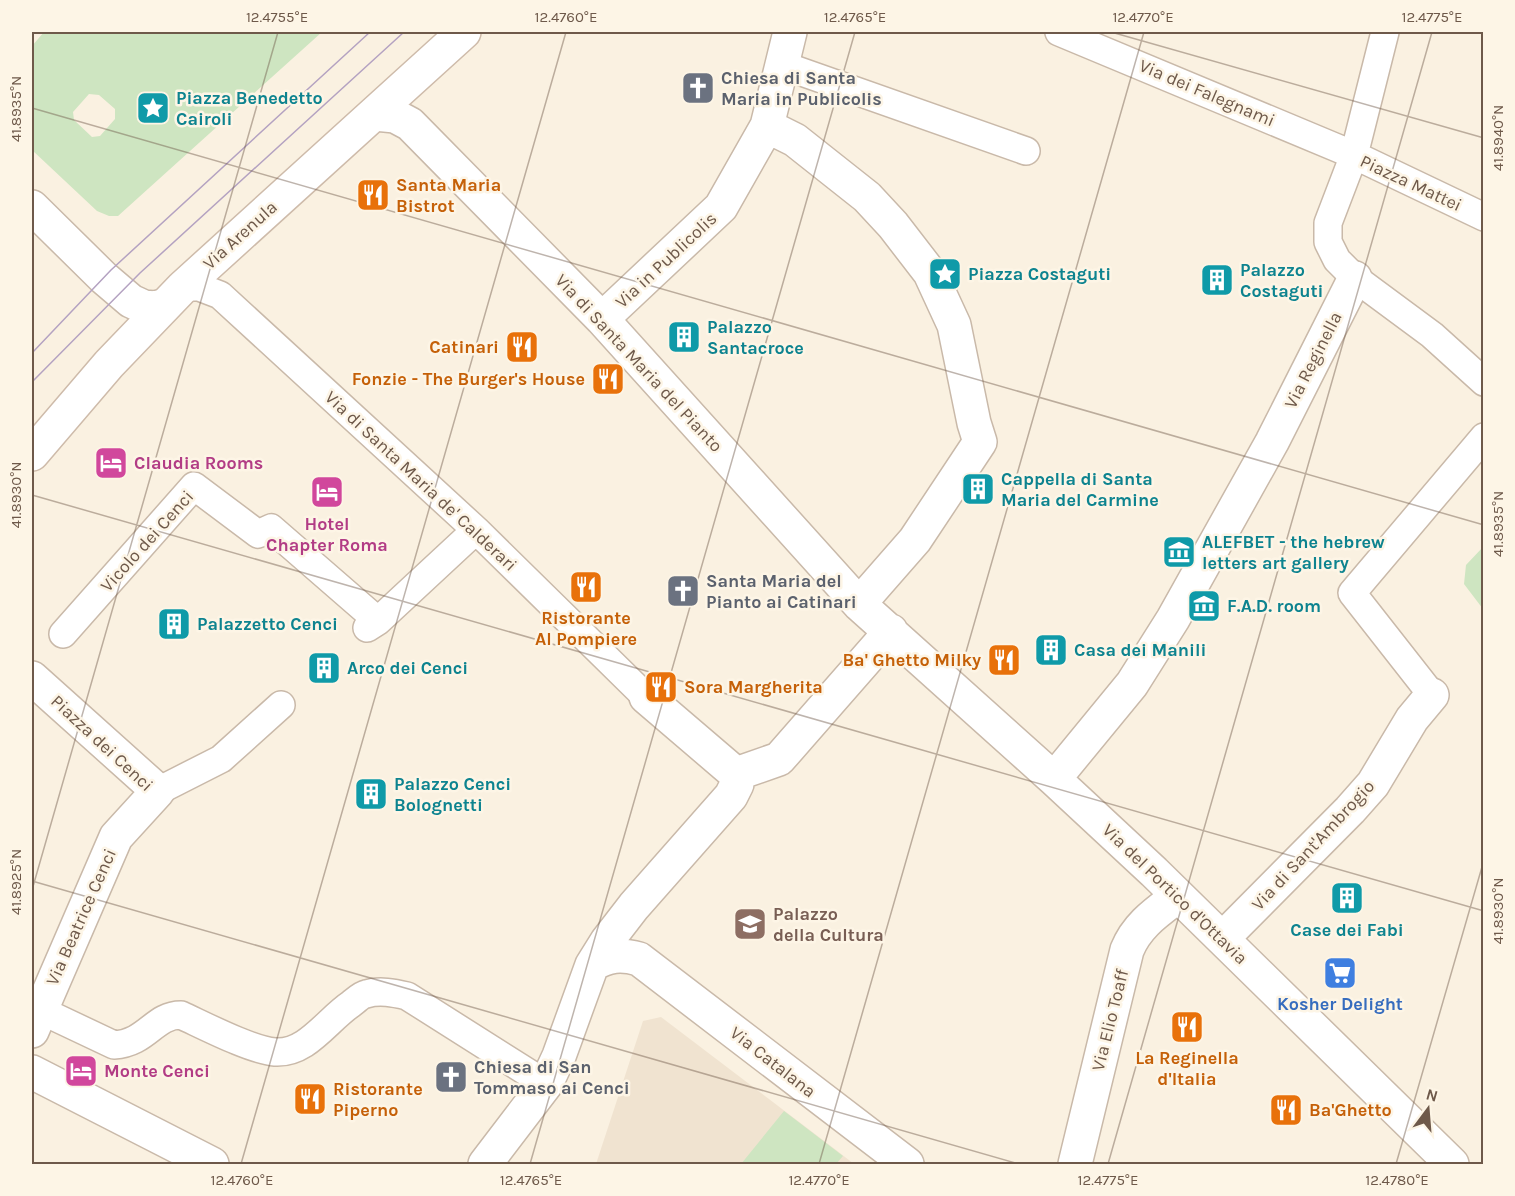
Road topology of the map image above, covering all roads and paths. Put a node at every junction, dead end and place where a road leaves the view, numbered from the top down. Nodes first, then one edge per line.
1 (464, 32) edge
2 (790, 32) edge
3 (1059, 32) edge
4 (1385, 32) edge
5 (782, 65) junction
6 (375, 114) junction
7 (767, 126) junction
8 (1026, 151) dead end
9 (1354, 155) junction
10 (32, 207) edge
11 (1484, 217) edge
12 (1355, 278) junction
13 (173, 297) junction
14 (602, 319) junction
15 (1484, 382) edge
16 (1484, 437) edge
17 (32, 454) edge
18 (476, 530) junction
19 (859, 604) junction
20 (891, 632) junction
21 (63, 634) dead end
22 (32, 678) edge
23 (1432, 695) joint
24 (646, 697) joint
25 (281, 705) dead end
26 (736, 774) junction
27 (1054, 779) junction
28 (158, 791) junction
29 (117, 837) joint
30 (1178, 896) junction
31 (634, 906) junction
32 (1223, 938) junction
33 (639, 959) junction
34 (592, 965) junction
35 (36, 1020) edge
36 (32, 1072) edge
37 (546, 1084) junction
38 (212, 1164) edge
39 (485, 1164) edge
40 (907, 1164) edge
41 (1075, 1164) edge
42 (1452, 1164) edge

1 - 6 street, Via Arenula
2 - 5 street, Via in Publicolis
3 - 9 lane, Via dei Falegnami
4 - 9 lane
5 - 7 street, Via in Publicolis
5 - 8 lane
6 - 13 street, Via Arenula
6 - 14 street, Via di Santa Maria del Pianto
7 - 14 street, Via in Publicolis
7 - 19 street
9 - 11 lane, Piazza Mattei
9 - 12 lane, Piazza Mattei
10 - 13 street
12 - 15 lane, Piazza Mattei
12 - 27 street, Via Reginella
13 - 17 street, Via Arenula
13 - 18 lane, Via di Santa Maria de' Calderari
14 - 19 street, Via di Santa Maria del Pianto
16 - 23 lane, Via di Sant'Ambrogio
18 - 21 lane, Vicolo dei Cenci
18 - 24 lane, Via di Santa Maria de' Calderari
19 - 20 street, Via di Santa Maria del Pianto
20 - 26 street
20 - 27 street, Via del Portico d'Ottavia
22 - 28 street, Piazza dei Cenci
23 - 32 street, Via di Sant'Ambrogio
24 - 26 street
25 - 28 lane
26 - 31 street
27 - 30 street, Via del Portico d'Ottavia
28 - 29 street, Piazza dei Cenci
29 - 35 street, Via Beatrice Cenci
30 - 32 street, Via del Portico d'Ottavia
30 - 41 street, Via Elio Toaff
31 - 33 street
31 - 34 street
32 - 42 street, Via del Portico d'Ottavia
33 - 34 street
33 - 40 street, Via Catalana
34 - 37 street
35 - 37 lane
36 - 38 street
37 - 39 street

